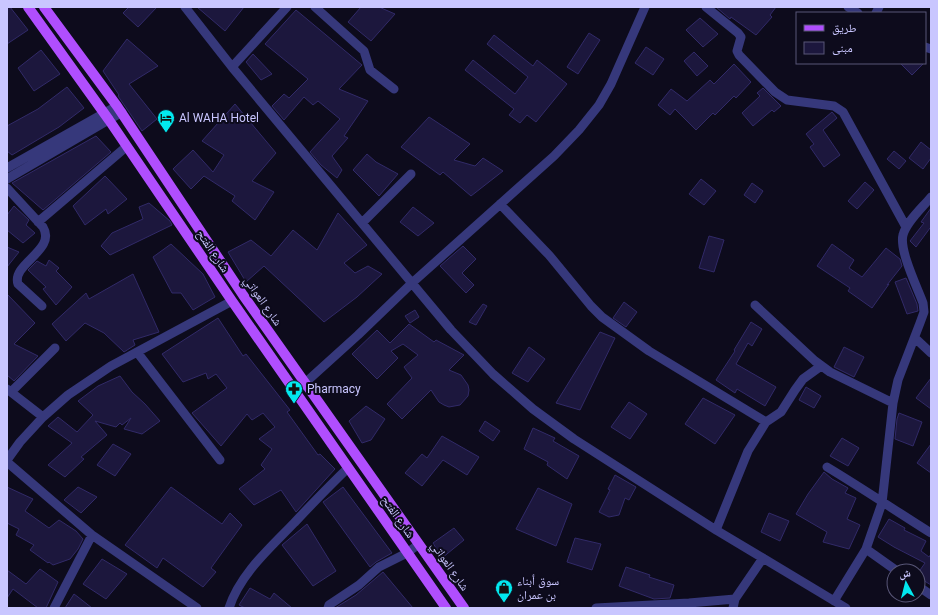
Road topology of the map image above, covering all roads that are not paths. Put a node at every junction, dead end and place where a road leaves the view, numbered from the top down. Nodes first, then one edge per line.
1 (28, 7) edge
2 (44, 7) edge
3 (185, 7) edge
4 (287, 7) edge
5 (315, 7) edge
6 (645, 7) edge
7 (706, 7) edge
8 (232, 67) junction
9 (394, 89) dead end
10 (119, 109) junction
11 (106, 117) junction
12 (126, 147) junction
13 (8, 165) edge
14 (411, 174) dead end
15 (7, 179) edge
16 (7, 188) edge
17 (931, 197) edge
18 (500, 204) junction
19 (38, 222) junction
20 (362, 223) junction
21 (906, 227) junction
22 (412, 283) junction
23 (232, 301) junction
24 (755, 305) dead end
25 (42, 306) dead end
26 (915, 338) junction
27 (55, 348) dead end
28 (137, 352) junction
29 (931, 353) edge
30 (821, 366) junction
31 (305, 383) junction
32 (9, 390) edge
33 (295, 392) junction
34 (893, 403) junction
35 (43, 417) junction
36 (766, 422) junction
37 (220, 460) dead end
38 (7, 461) edge
39 (826, 467) dead end
40 (348, 468) junction
41 (882, 503) junction
42 (716, 530) junction
43 (931, 533) edge
44 (92, 535) junction
45 (419, 544) junction
46 (866, 549) junction
47 (407, 553) junction
48 (763, 558) junction
49 (886, 564) edge
50 (834, 601) junction
51 (734, 604) edge
52 (687, 606) edge
53 (54, 608) edge
54 (197, 608) edge
55 (229, 608) edge
56 (328, 608) edge
57 (446, 608) edge
58 (464, 608) edge
59 (596, 608) edge
60 (846, 608) edge

1 - 11 main road, شارع الفتح
2 - 10 main road, شارع العواتي
3 - 8 street
4 - 8 street
5 - 9 street
6 - 18 street
7 - 21 street
8 - 20 street
10 - 11 street
10 - 31 main road, شارع العواتي
11 - 12 main road, شارع الفتح
11 - 13 street
11 - 15 street
12 - 19 street
12 - 23 main road, شارع الفتح
14 - 20 street
16 - 19 street
17 - 21 street
18 - 22 street
18 - 36 street
19 - 25 street
20 - 22 street
21 - 26 street
22 - 31 street
22 - 42 street
23 - 28 street
23 - 33 main road, شارع الفتح
24 - 30 street
26 - 29 street
26 - 34 street
27 - 32 street
28 - 35 street
28 - 37 street
30 - 34 street
30 - 36 street
31 - 33 street
31 - 45 main road, شارع العواتي
32 - 35 street
33 - 40 main road, شارع الفتح
34 - 41 street
35 - 38 street
36 - 42 street
38 - 44 street
39 - 41 street
40 - 47 main road, شارع الفتح
40 - 55 street
41 - 43 street
41 - 46 street
42 - 48 street
44 - 53 street
44 - 54 street
45 - 47 street
45 - 58 main road, شارع العواتي
46 - 49 street
46 - 50 street
47 - 56 street
47 - 57 main road, شارع الفتح
48 - 50 street
48 - 51 street
50 - 60 street
51 - 52 street
52 - 59 street

